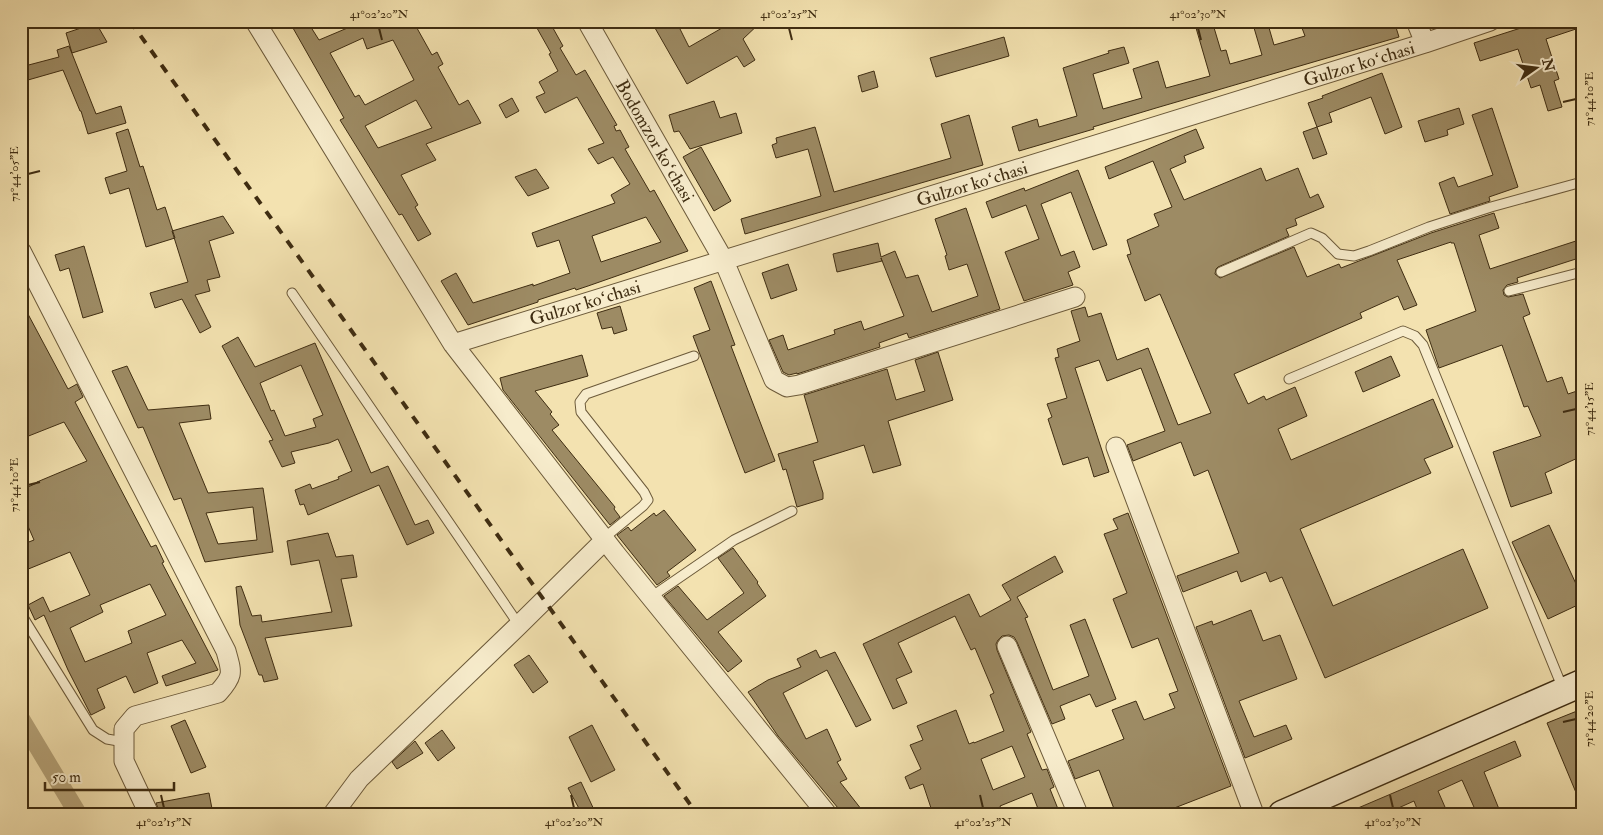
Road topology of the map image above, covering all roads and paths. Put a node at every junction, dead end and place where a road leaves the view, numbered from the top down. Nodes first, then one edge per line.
1 (255, 21) edge
2 (587, 21) edge
3 (1416, 21) edge
4 (1490, 21) edge
5 (1425, 43) junction
6 (1582, 182) edge
7 (21, 251) edge
8 (724, 260) junction
9 (1221, 272) dead end
10 (1582, 272) edge
11 (1509, 291) dead end
12 (292, 293) dead end
13 (1075, 297) dead end
14 (453, 344) junction
15 (694, 356) dead end
16 (1289, 379) dead end
17 (1116, 447) dead end
18 (792, 511) dead end
19 (605, 539) junction
20 (651, 597) junction
21 (21, 614) edge
22 (519, 626) junction
23 (1007, 646) dead end
24 (1572, 686) edge
25 (124, 742) junction
26 (149, 814) edge
27 (333, 814) edge
28 (827, 814) edge
29 (1078, 814) edge
30 (1254, 814) edge
31 (1282, 814) edge

1 - 14 street
2 - 8 street, Bodomzor koʻchasi
3 - 5 street
4 - 5 street, Gulzor koʻchasi
5 - 8 street, Gulzor koʻchasi
6 - 9 lane
7 - 25 street
8 - 13 street, Bodomzor koʻchasi
8 - 14 street, Gulzor koʻchasi
10 - 11 lane
12 - 22 lane
14 - 19 street
15 - 19 lane
16 - 24 lane
17 - 30 street
18 - 20 lane
19 - 20 street
19 - 22 street
20 - 28 street
21 - 25 lane
22 - 27 street
23 - 29 street
24 - 31 main road
25 - 26 street

